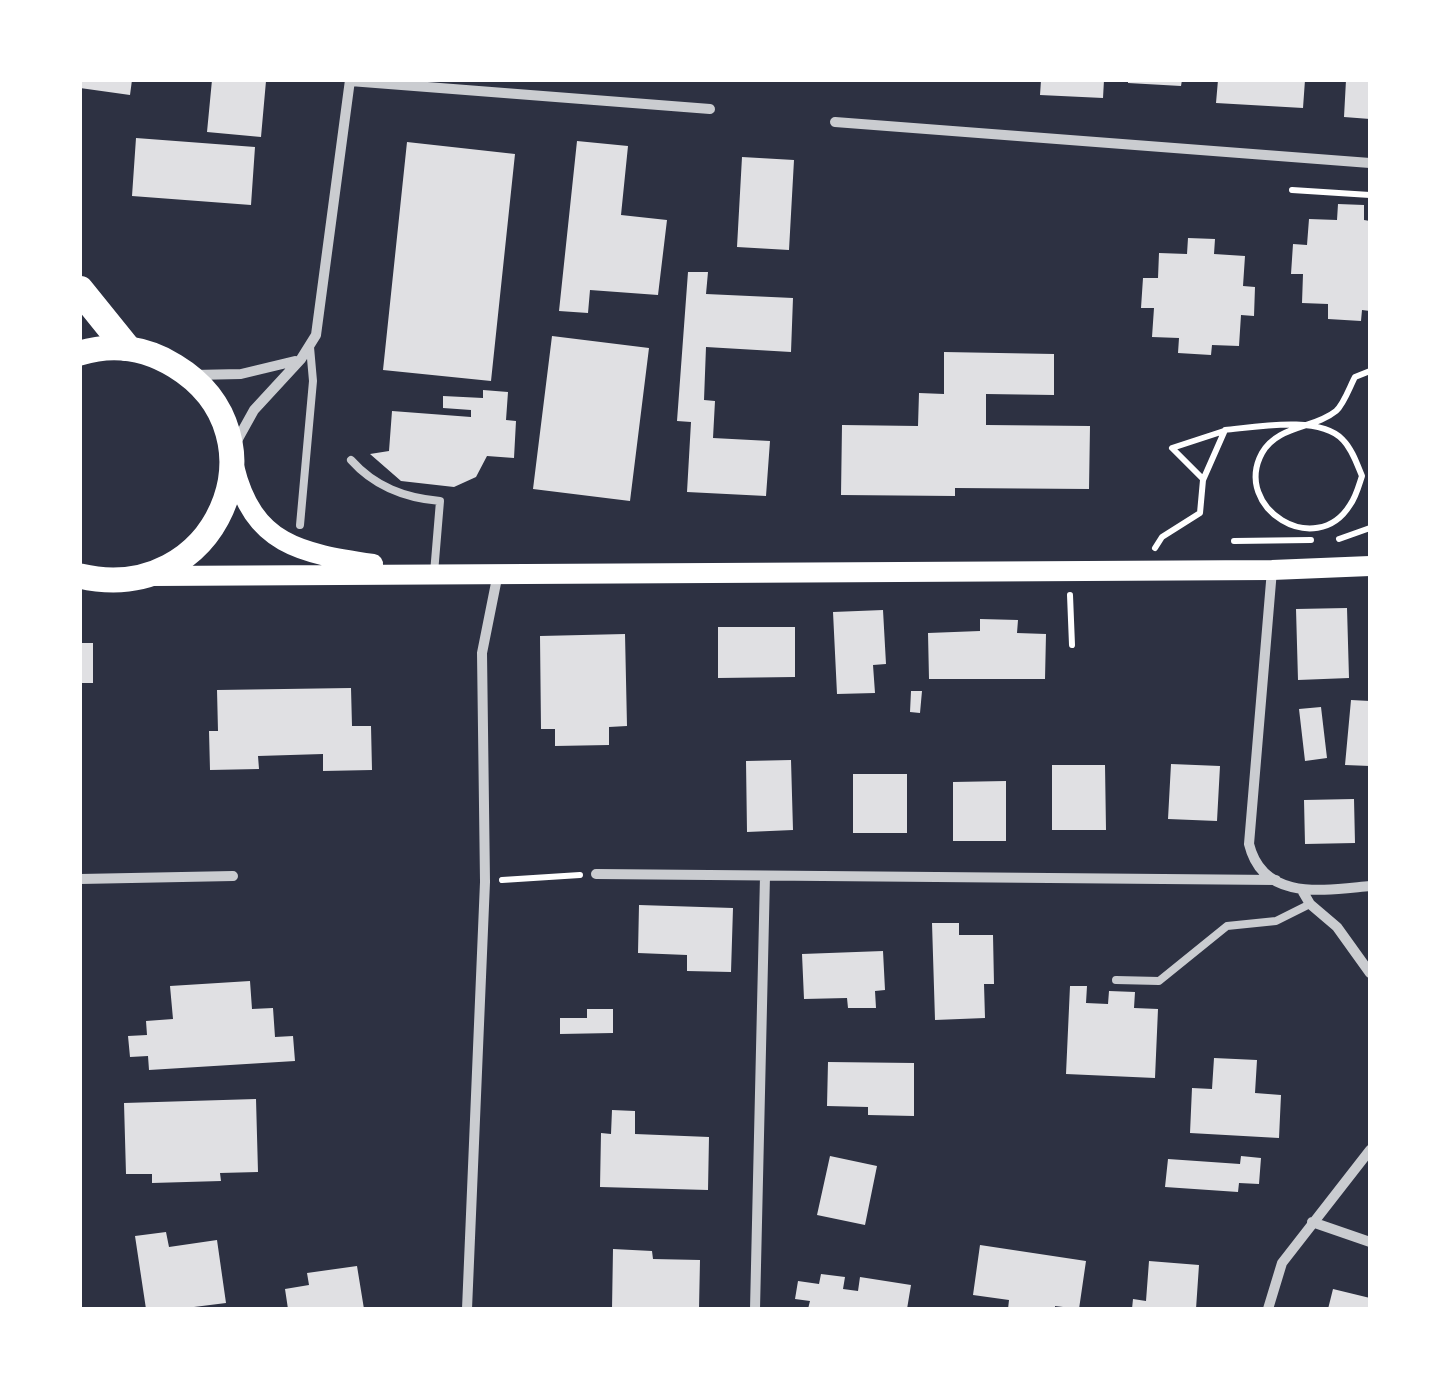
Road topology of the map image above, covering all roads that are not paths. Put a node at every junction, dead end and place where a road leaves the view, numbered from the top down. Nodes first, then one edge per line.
1 (350, 81) edge
2 (710, 109) dead end
3 (835, 122) dead end
4 (1370, 163) edge
5 (80, 290) edge
6 (310, 347) junction
7 (126, 348) junction
8 (80, 353) edge
9 (300, 359) junction
10 (190, 375) junction
11 (231, 451) junction
12 (351, 460) dead end
13 (300, 526) dead end
14 (1370, 566) edge
15 (1272, 570) junction
16 (434, 573) junction
17 (498, 573) junction
18 (80, 576) edge
19 (152, 576) junction
20 (596, 874) road end
21 (233, 876) dead end
22 (765, 876) junction
23 (80, 879) edge
24 (1276, 880) junction
25 (1370, 886) edge
26 (1303, 892) junction
27 (1310, 904) junction
28 (1370, 973) edge
29 (1116, 980) dead end
30 (1370, 1150) edge
31 (1312, 1222) junction
32 (1370, 1242) edge
33 (467, 1309) edge
34 (755, 1309) edge
35 (1268, 1309) edge

1 - 2 street
1 - 6 street
3 - 4 street
5 - 7 highway
6 - 9 street
6 - 13 lane
7 - 8 main road
7 - 10 main road
9 - 10 street
9 - 11 street
10 - 11 main road
11 - 16 main road
11 - 19 main road
12 - 16 lane
14 - 15 main road
15 - 17 main road
15 - 24 street
16 - 17 main road
16 - 19 main road
17 - 33 street
18 - 19 main road
20 - 22 street
21 - 23 street
22 - 24 street
22 - 34 street
24 - 26 street
25 - 26 street
26 - 27 street
27 - 28 street
27 - 29 lane
30 - 31 street
31 - 32 street
31 - 35 street

